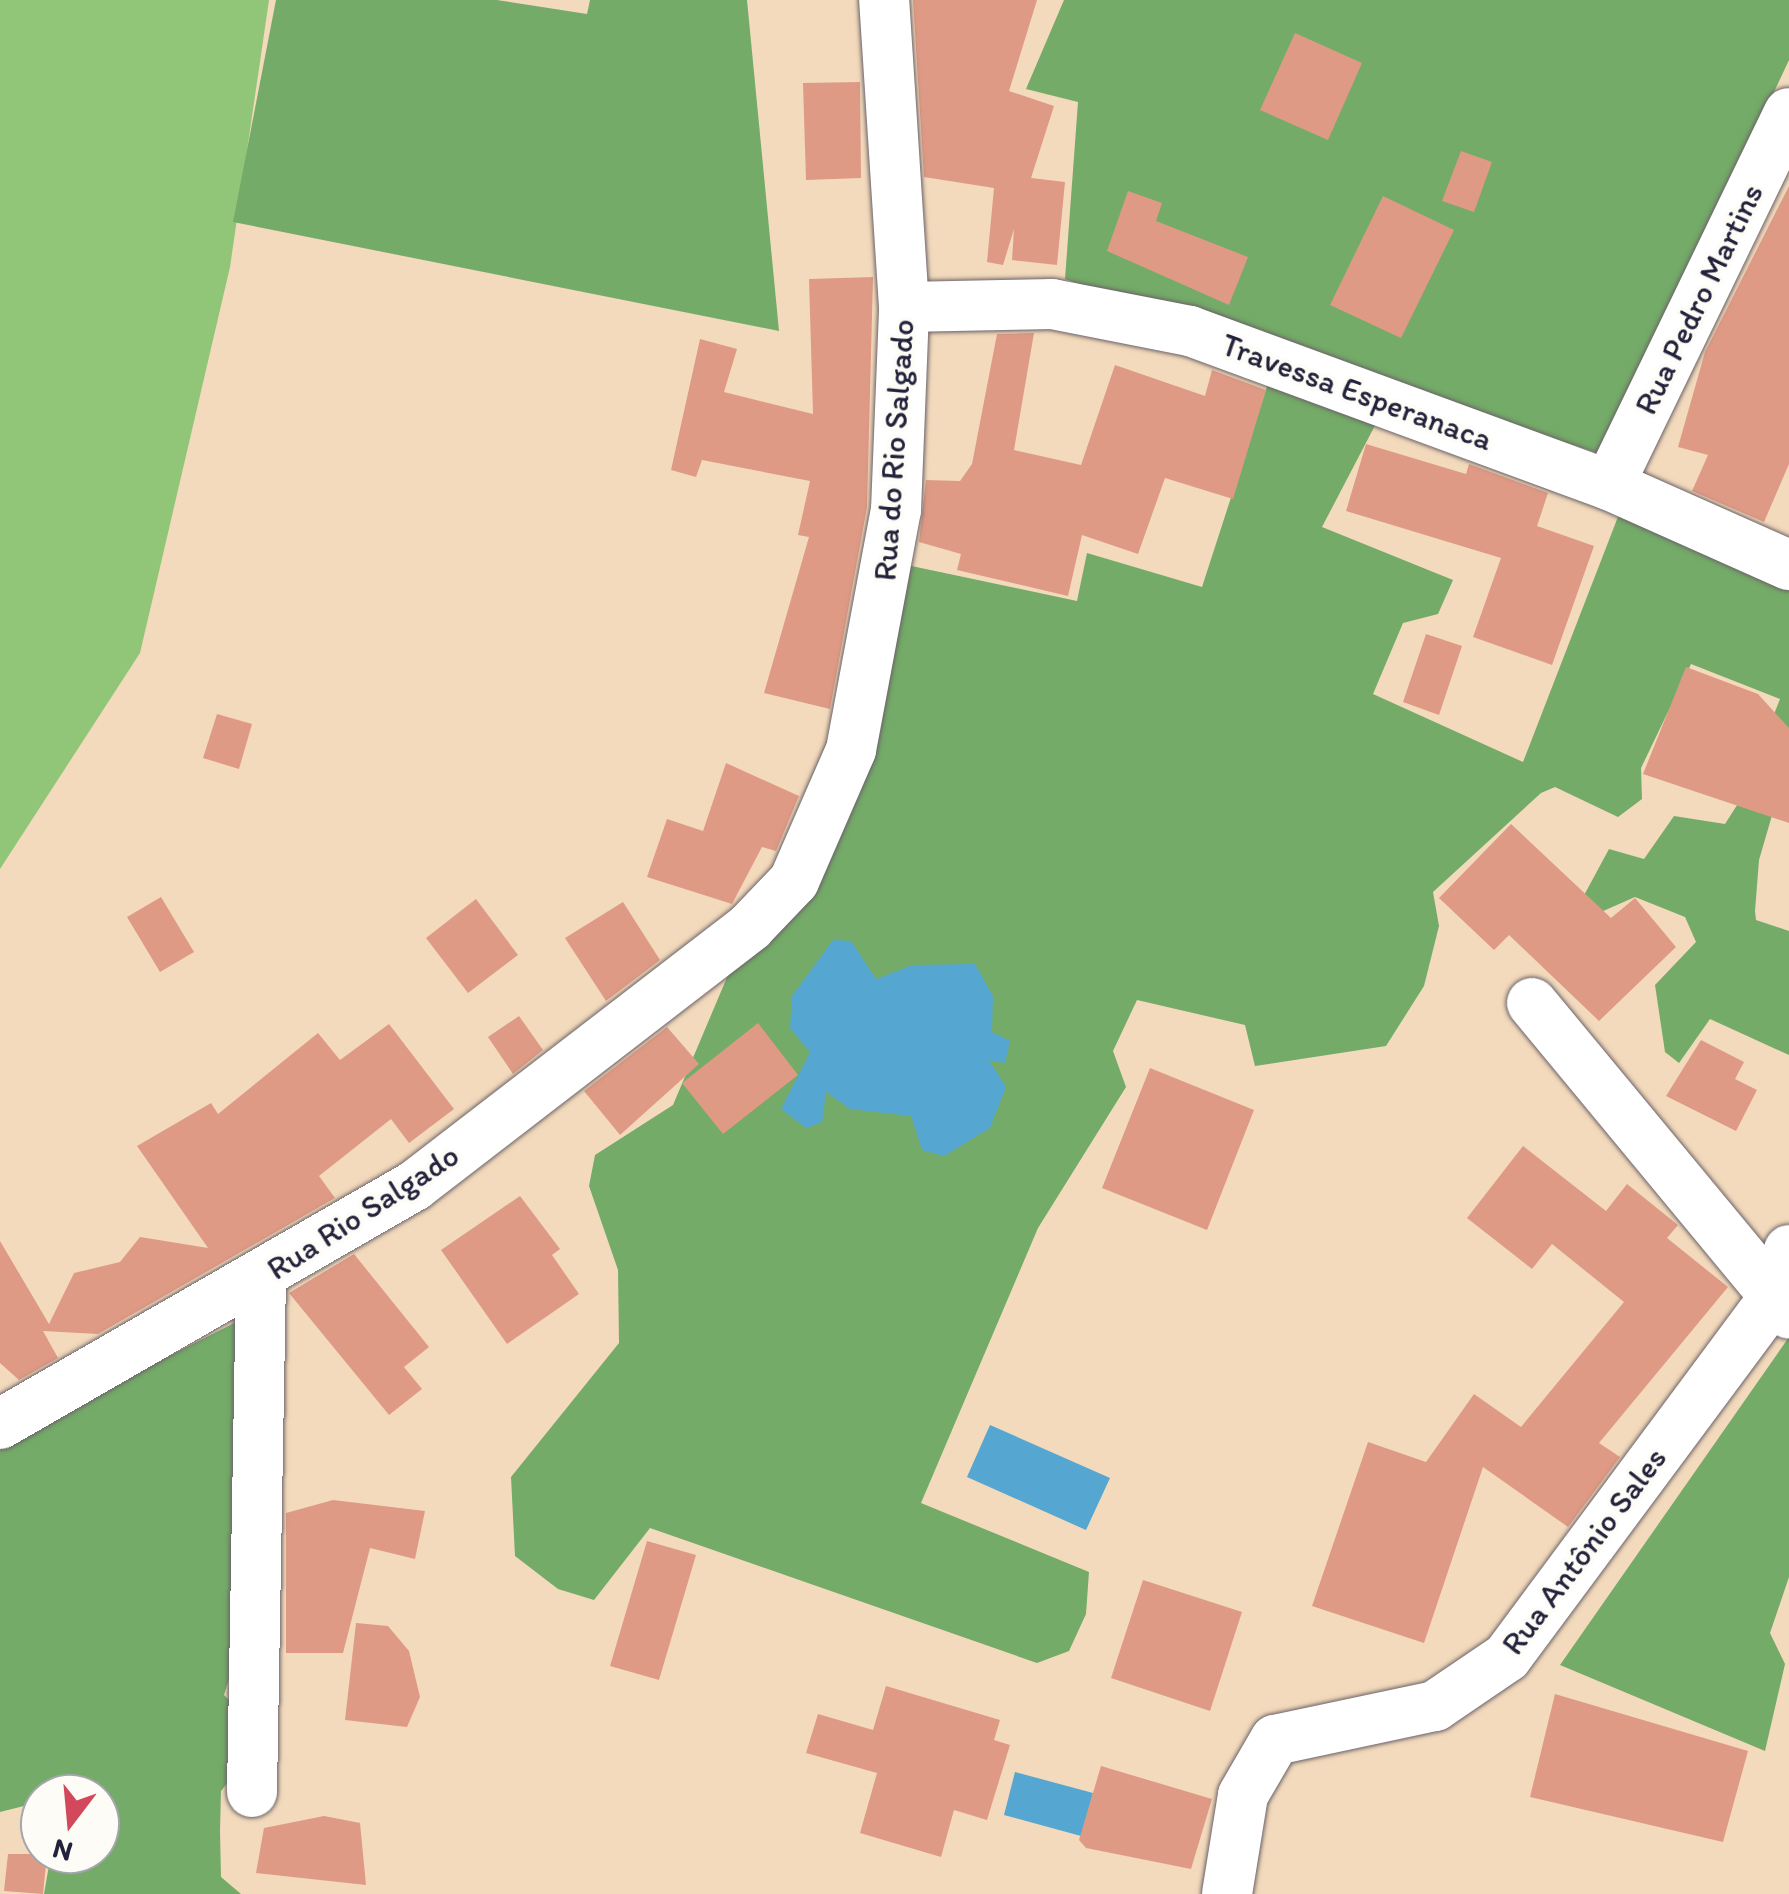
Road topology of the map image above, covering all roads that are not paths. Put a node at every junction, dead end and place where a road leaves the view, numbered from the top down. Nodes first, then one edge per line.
1 (884, 0) edge
2 (1789, 113) edge
3 (904, 306) junction
4 (1609, 485) junction
5 (1789, 565) edge
6 (750, 927) joint
7 (1532, 1004) dead end
8 (261, 1277) junction
9 (1784, 1287) edge
10 (0, 1424) edge
11 (252, 1792) dead end
12 (1226, 1894) edge

1 - 3 street, Rua do Rio Salgado
2 - 4 street, Rua Pedro Martins
3 - 4 street, Travessa Esperanaca
3 - 6 street, Rua do Rio Salgado
4 - 5 street, Travessa Esperanaca
6 - 8 street, Rua Rio Salgado
7 - 9 street
8 - 10 street, Rua Rio Salgado
8 - 11 street
9 - 12 street, Rua Antônio Sales

